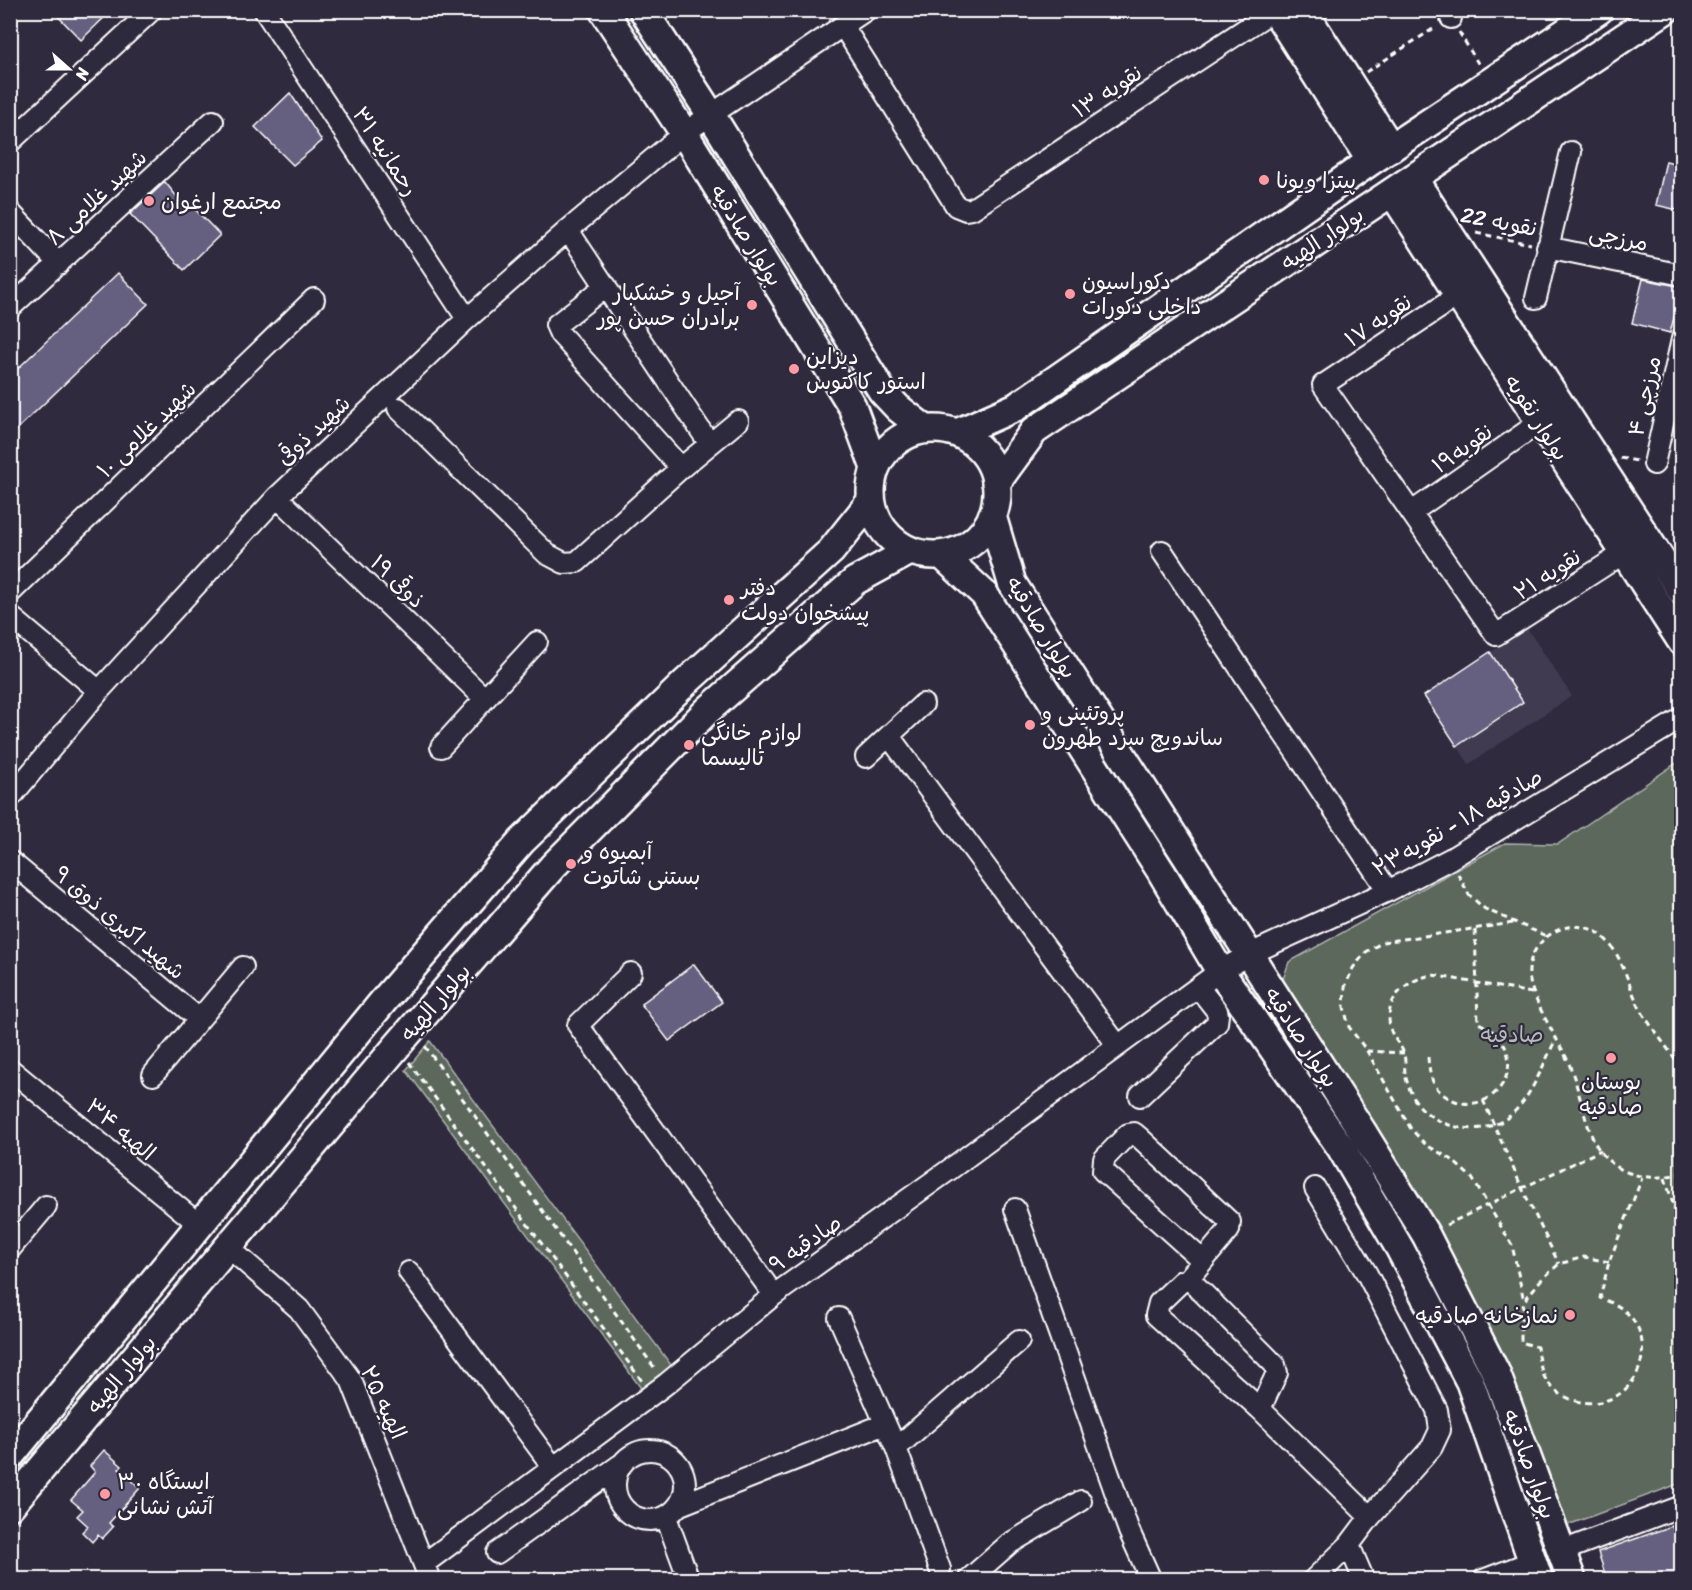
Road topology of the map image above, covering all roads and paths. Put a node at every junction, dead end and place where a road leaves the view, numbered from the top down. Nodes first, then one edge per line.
1 (152, 10) edge
2 (264, 10) edge
3 (603, 10) edge
4 (643, 10) edge
5 (866, 10) edge
6 (1274, 10) edge
7 (1303, 10) edge
8 (1599, 10) edge
9 (1665, 10) edge
10 (1451, 14) edge
11 (843, 27) junction
12 (1490, 82) junction
13 (1350, 83) junction
14 (711, 115) junction
15 (213, 120) dead end
16 (684, 133) junction
17 (10, 142) edge
18 (1571, 153) dead end
19 (1381, 154) junction
20 (1403, 185) junction
21 (10, 212) edge
22 (1445, 227) junction
23 (568, 230) junction
24 (1548, 247) junction
25 (59, 264) junction
26 (1682, 275) edge
27 (606, 286) junction
28 (1459, 295) junction
29 (1536, 298) dead end
30 (314, 299) dead end
31 (10, 308) edge
32 (467, 319) junction
33 (1682, 339) edge
34 (882, 391) junction
35 (852, 405) junction
36 (398, 408) dead end
37 (738, 421) dead end
38 (1540, 422) junction
39 (925, 429) junction
40 (957, 433) junction
41 (709, 443) junction
42 (1654, 464) dead end
43 (681, 468) junction
44 (875, 468) junction
45 (996, 483) junction
46 (277, 497) junction
47 (871, 501) junction
48 (1412, 512) junction
49 (992, 516) junction
50 (910, 551) junction
51 (1162, 551) dead end
52 (1624, 553) junction
53 (942, 555) junction
54 (1682, 592) edge
55 (10, 593) edge
56 (10, 616) edge
57 (537, 642) dead end
58 (1682, 642) edge
59 (99, 691) junction
60 (484, 699) junction
61 (923, 704) dead end
62 (1682, 718) edge
63 (889, 736) junction
64 (441, 747) dead end
65 (866, 757) dead end
66 (10, 798) edge
67 (1450, 859) junction
68 (10, 861) edge
69 (1388, 891) junction
70 (1513, 923) junction
71 (1475, 928) junction
72 (1546, 936) junction
73 (1250, 954) junction
74 (243, 967) dead end
75 (1220, 971) junction
76 (630, 973) dead end
77 (1477, 982) junction
78 (1199, 988) junction
79 (1532, 993) junction
80 (199, 1019) junction
81 (405, 1037) junction
82 (1557, 1037) junction
83 (1118, 1046) junction
84 (1367, 1051) junction
85 (1404, 1053) junction
86 (1428, 1057) dead end
87 (1682, 1068) edge
88 (10, 1069) edge
89 (153, 1075) dead end
90 (1140, 1096) dead end
91 (1483, 1100) junction
92 (1494, 1125) junction
93 (1601, 1150) junction
94 (1682, 1173) edge
95 (1642, 1177) junction
96 (1665, 1178) junction
97 (1315, 1188) dead end
98 (1522, 1188) junction
99 (1488, 1205) junction
100 (46, 1206) dead end
101 (1015, 1209) dead end
102 (201, 1226) junction
103 (1682, 1233) edge
104 (1426, 1235) junction
105 (228, 1247) junction
106 (10, 1249) edge
107 (1203, 1260) junction
108 (1609, 1262) junction
109 (1559, 1264) junction
110 (409, 1272) dead end
111 (1187, 1280) junction
112 (774, 1295) junction
113 (1524, 1301) junction
114 (839, 1318) dead end
115 (1019, 1341) dead end
116 (659, 1389) junction
117 (1260, 1409) junction
118 (885, 1424) junction
119 (896, 1448) junction
120 (10, 1456) edge
121 (620, 1465) junction
122 (553, 1467) junction
123 (1081, 1501) dead end
124 (10, 1506) edge
125 (1682, 1506) edge
126 (673, 1511) junction
127 (1370, 1517) junction
128 (1349, 1545) junction
129 (1562, 1551) junction
130 (497, 1553) dead end
131 (1536, 1570) edge
132 (428, 1571) edge
133 (934, 1574) edge
134 (689, 1580) edge
135 (967, 1580) edge
136 (1151, 1580) edge
137 (1313, 1580) edge
138 (1364, 1580) edge
139 (1483, 1580) edge
140 (1572, 1580) edge

1 - 17 street
2 - 32 street, رحمانیه ۳۱
3 - 16 main road, بولوار صادقیه
4 - 14 main road, بولوار صادقیه
5 - 11 street, شهید ذوقی
6 - 11 street, نقویه ۱۳
6 - 19 main road
7 - 13 main road
8 - 12 main road, بولوار الهیه
9 - 20 main road, بولوار الهیه
10 - 12 path
10 - 13 path
11 - 14 street, شهید ذوقی
12 - 19 main road, بولوار الهیه
13 - 19 main road
14 - 16 street, شهید ذوقی
14 - 34 main road, بولوار صادقیه
15 - 25 street, شهید غلامی ۸
16 - 23 street, شهید ذوقی
16 - 35 main road, بولوار صادقیه
18 - 24 street
19 - 40 main road, بولوار الهیه
20 - 22 main road, بولوار نقویه
20 - 28 main road, بولوار نقویه
20 - 45 main road, بولوار الهیه
21 - 25 street
22 - 24 path, نقویه 22
22 - 54 main road, بولوار نقویه
23 - 27 street
23 - 32 street, شهید ذوقی
24 - 26 street, مرزچی
24 - 29 street
25 - 31 street, شهید غلامی ۸
27 - 41 street
27 - 43 street
28 - 38 main road, بولوار نقویه
28 - 48 street, نقویه ۱۷
30 - 55 street, شهید غلامی ۱۰
32 - 46 street, شهید ذوقی
33 - 42 street, مرزچی ۴
34 - 35 main road
34 - 39 main road, بولوار صادقیه
35 - 44 main road, بولوار صادقیه
36 - 43 street
37 - 41 street
38 - 48 street, نقویه۱۹
38 - 52 main road, بولوار نقویه
39 - 40 main road
39 - 44 main road
40 - 45 main road
41 - 43 street
44 - 47 main road
45 - 49 main road
46 - 59 street, شهید ذوقی
46 - 60 street, ذوقی ۱۹
47 - 50 main road
47 - 102 main road, بولوار الهیه
48 - 52 street, نقویه ۲۱
49 - 53 main road
49 - 73 main road, بولوار صادقیه
50 - 53 main road
50 - 81 main road, بولوار الهیه
51 - 69 street
52 - 58 main road, بولوار نقویه
53 - 75 main road, بولوار صادقیه
56 - 59 street
57 - 60 street
59 - 66 street, شهید ذوقی
60 - 64 street
61 - 63 street
62 - 67 street, صادقیه ۱۸ - نقویه۲۳
63 - 65 street
63 - 83 street
67 - 69 street, صادقیه ۱۸ - نقویه۲۳
67 - 70 path
68 - 80 street, شهید اکبری ذوق ۹
69 - 73 street, صادقیه ۱۸ - نقویه۲۳
70 - 71 path
70 - 72 path
71 - 77 path
71 - 84 path
72 - 79 path
72 - 87 path
73 - 75 street, صادقیه ۱۸ - نقویه۲۳
73 - 104 main road, بولوار صادقیه
74 - 80 street
75 - 78 street, صادقیه ۹
75 - 131 main road, بولوار صادقیه
76 - 112 street
77 - 79 path
77 - 85 path
77 - 91 path
78 - 83 street, صادقیه ۹
78 - 90 street
79 - 82 path
80 - 89 street
81 - 105 main road, بولوار الهیه
81 - 116 path
81 - 116 path
82 - 92 path
82 - 93 path
83 - 112 street, صادقیه ۹
84 - 85 path
84 - 99 path
85 - 92 path
86 - 91 path
88 - 102 street, الهیه ۳۴
91 - 92 path
92 - 98 path
93 - 95 path
93 - 98 path
94 - 96 path
95 - 96 path
95 - 108 path
96 - 103 path
97 - 127 street
98 - 99 path
98 - 109 path
99 - 104 path
99 - 113 path
100 - 106 street
101 - 136 street
102 - 105 main road
102 - 120 main road, بولوار الهیه
104 - 129 main road, بولوار صادقیه
105 - 124 main road, بولوار الهیه
105 - 132 street, الهیه ۲۵
107 - 107 street
107 - 111 street
108 - 109 path
108 - 113 path
109 - 113 path
110 - 122 street
111 - 117 street
111 - 117 street
112 - 116 street, صادقیه ۹
114 - 118 street
115 - 119 street
116 - 122 street, صادقیه ۹
117 - 127 street
118 - 119 street
118 - 126 street
119 - 133 street
121 - 126 street
121 - 126 street
121 - 130 street
122 - 132 street, صادقیه ۹
123 - 135 street
125 - 129 street
126 - 134 street
127 - 128 street
128 - 137 street
128 - 138 street
129 - 131 main road
129 - 140 main road, بولوار صادقیه
131 - 139 street
133 - 135 street

